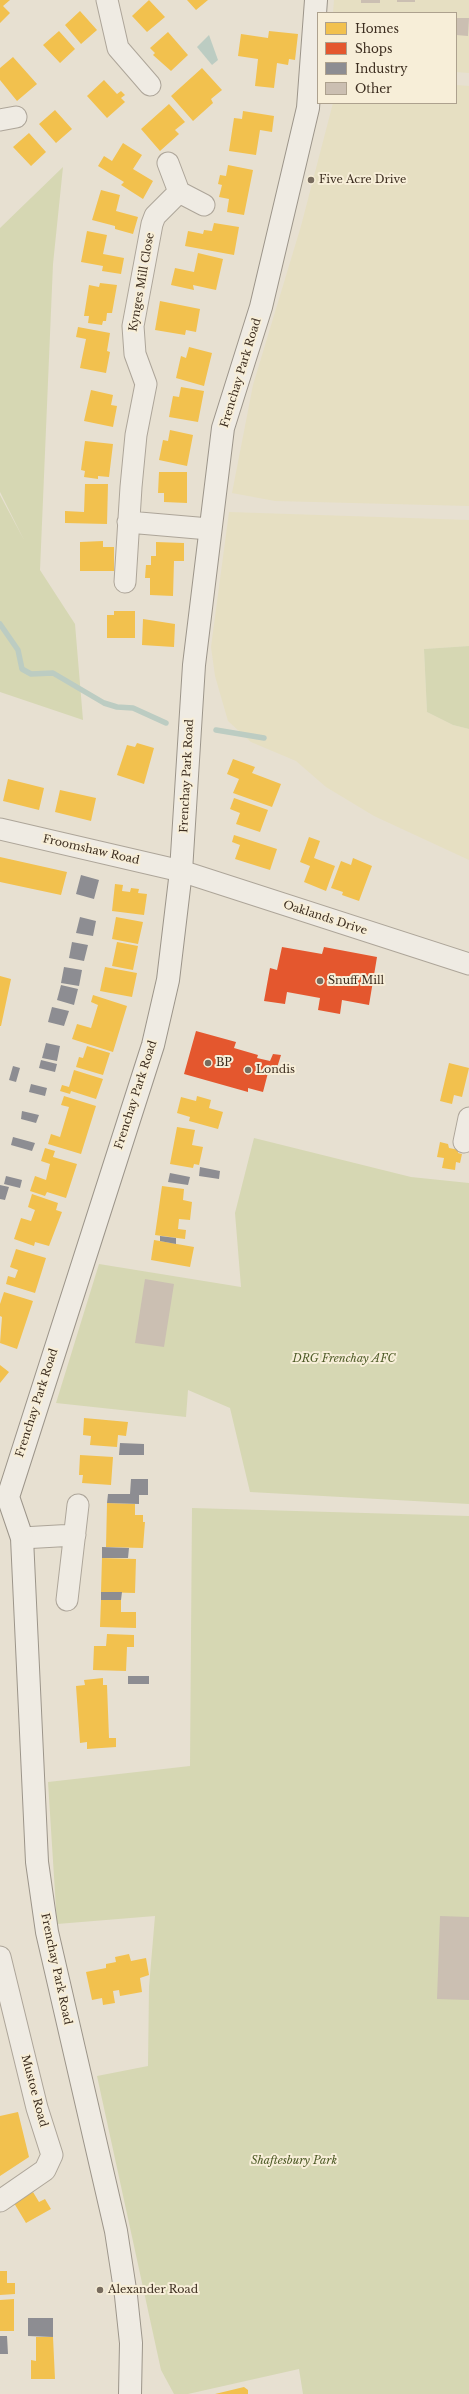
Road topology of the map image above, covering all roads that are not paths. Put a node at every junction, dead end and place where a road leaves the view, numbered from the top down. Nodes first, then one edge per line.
1 (107, 0) edge
2 (316, 0) edge
3 (150, 85) dead end
4 (168, 163) dead end
5 (179, 192) junction
6 (204, 204) dead end
7 (128, 522) junction
8 (209, 529) junction
9 (125, 582) dead end
10 (0, 829) edge
11 (181, 871) junction
12 (469, 964) edge
13 (469, 1118) edge
14 (464, 1142) dead end
15 (3, 1498) edge
16 (78, 1505) dead end
17 (75, 1535) junction
18 (22, 1538) junction
19 (67, 1600) dead end
20 (0, 1957) edge
21 (0, 2201) edge
22 (130, 2394) edge

1 - 3 street
2 - 8 main road, Frenchay Park Road
4 - 5 street
5 - 6 street
5 - 7 street, Kynges Mill Close
7 - 8 street
7 - 9 street, Kynges Mill Close
8 - 11 main road, Frenchay Park Road
10 - 11 street, Froomshaw Road
11 - 12 street, Oaklands Drive
11 - 15 main road, Frenchay Park Road
13 - 14 street
15 - 18 main road, Frenchay Park Road
16 - 17 street
17 - 18 street
17 - 19 street
18 - 22 main road, Frenchay Park Road
20 - 21 street, Mustoe Road

